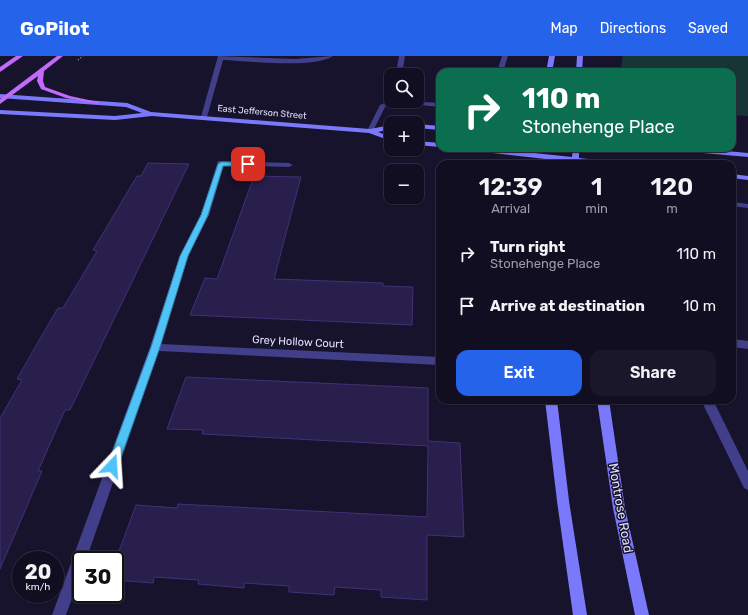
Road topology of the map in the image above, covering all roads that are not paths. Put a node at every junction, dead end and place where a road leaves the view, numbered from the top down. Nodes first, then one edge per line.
1 (19, 56) edge
2 (60, 56) edge
3 (330, 56) edge
4 (402, 56) edge
5 (505, 56) edge
6 (552, 56) edge
7 (580, 56) edge
8 (220, 57) edge
9 (0, 64) edge
10 (400, 68) edge
11 (501, 68) edge
12 (550, 68) edge
13 (579, 68) edge
14 (0, 70) edge
15 (41, 70) junction
16 (3, 96) edge
17 (0, 102) edge
18 (96, 103) junction
19 (424, 103) edge
20 (384, 105) edge
21 (436, 105) edge
22 (0, 112) edge
23 (152, 114) junction
24 (204, 117) junction
25 (424, 127) edge
26 (384, 128) edge
27 (436, 128) edge
28 (370, 131) junction
29 (384, 136) edge
30 (424, 144) edge
31 (436, 145) edge
32 (542, 152) edge
33 (714, 152) edge
34 (748, 155) edge
35 (568, 160) edge
36 (289, 165) dead end
37 (736, 176) edge
38 (748, 178) edge
39 (736, 204) edge
40 (748, 206) edge
41 (736, 344) edge
42 (748, 345) edge
43 (155, 347) junction
44 (436, 361) edge
45 (551, 404) edge
46 (604, 404) edge
47 (709, 404) edge
48 (747, 478) edge
49 (59, 615) edge
50 (580, 615) edge
51 (642, 615) edge

1 - 9 main road
1 - 14 main road
2 - 15 main road
3 - 8 street
4 - 10 street
5 - 11 street
6 - 12 street
7 - 13 street
8 - 24 street
15 - 16 main road
15 - 18 main road
16 - 17 main road
16 - 18 street, East Jefferson Street
18 - 23 street, East Jefferson Street
19 - 21 street
20 - 28 street
22 - 23 street, East Jefferson Street
23 - 24 street, East Jefferson Street
24 - 28 street, East Jefferson Street
25 - 27 street
26 - 28 street, East Jefferson Street
28 - 29 street, East Jefferson Street
30 - 31 street
32 - 35 street
33 - 34 street
36 - 43 street
37 - 38 street
39 - 40 street
41 - 42 street
43 - 44 street, Grey Hollow Court
43 - 49 street
45 - 50 street
46 - 51 street, Montrose Road
47 - 48 street

